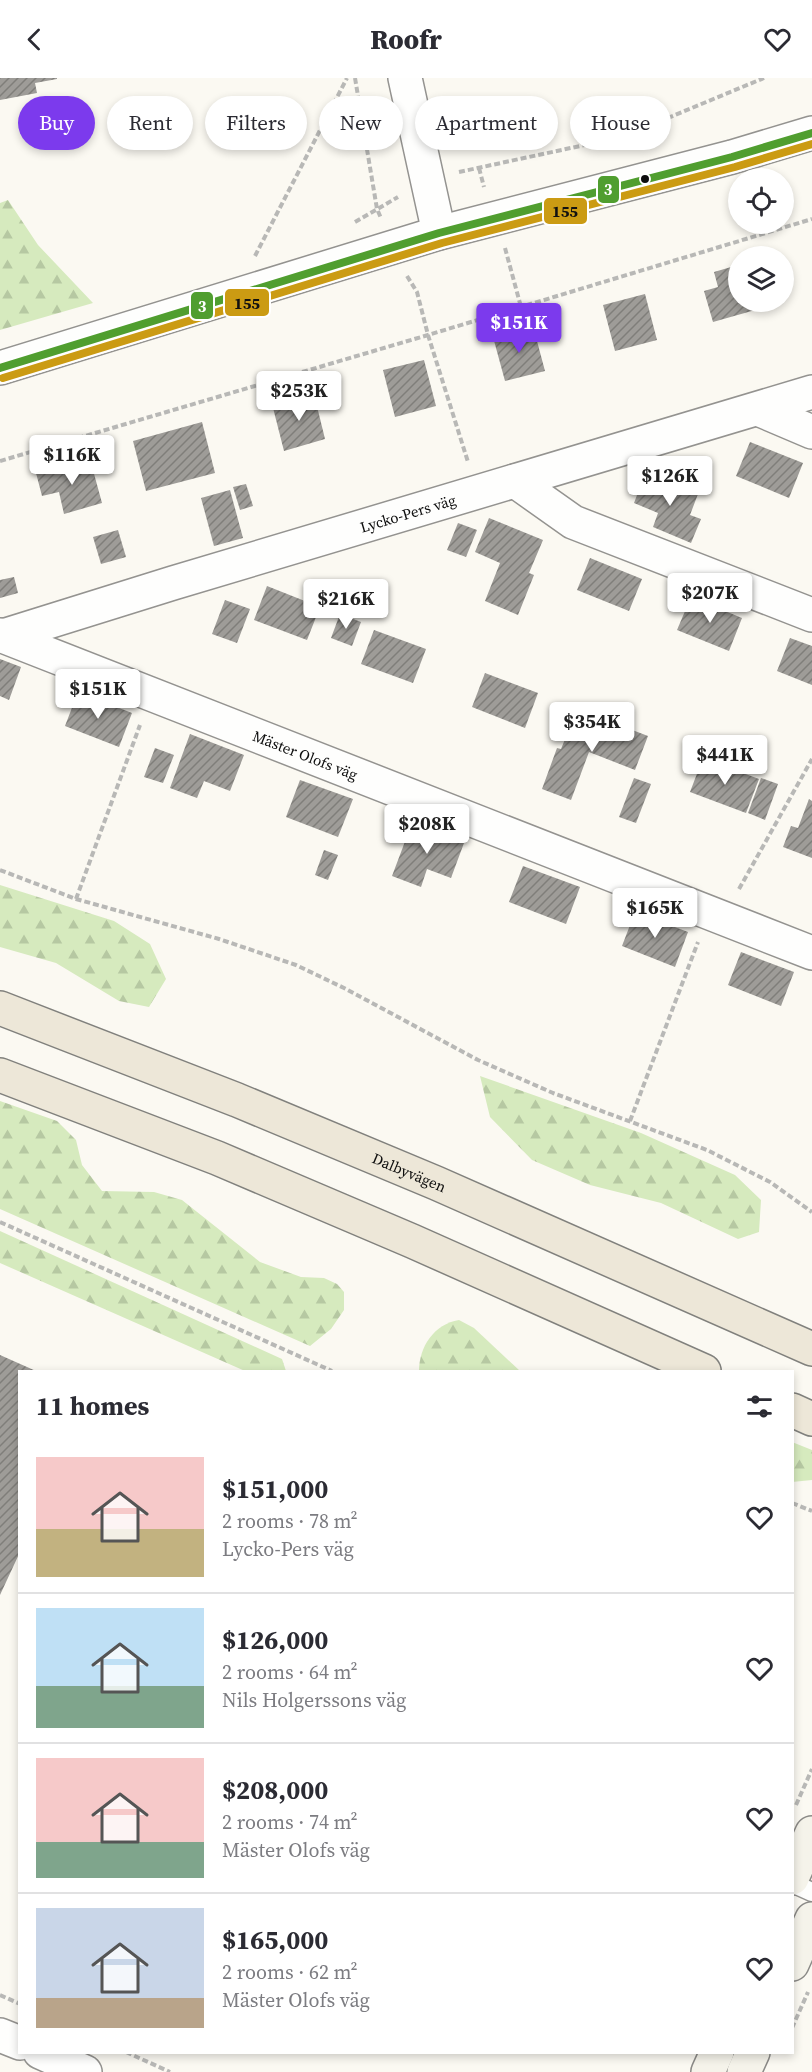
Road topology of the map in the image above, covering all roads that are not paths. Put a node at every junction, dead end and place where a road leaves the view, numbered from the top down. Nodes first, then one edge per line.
1 (405, 78) edge
2 (812, 133) edge
3 (439, 233) junction
4 (0, 368) edge
5 (812, 392) edge
6 (758, 409) junction
7 (812, 432) edge
8 (515, 481) junction
9 (812, 615) edge
10 (2, 635) edge
11 (812, 953) edge
12 (0, 1008) edge
13 (0, 1075) edge
14 (812, 1349) edge
15 (702, 1370) edge
16 (794, 1411) edge
17 (812, 1419) edge
18 (810, 1841) edge
19 (794, 1877) edge
20 (794, 1882) edge
21 (812, 1892) edge
22 (812, 1919) edge
23 (794, 1960) edge
24 (0, 2035) edge
25 (18, 2042) edge
26 (45, 2054) edge
27 (716, 2054) edge
28 (752, 2054) edge
29 (86, 2072) edge
30 (708, 2072) edge
31 (744, 2072) edge

1 - 3 street
2 - 3 street
3 - 4 street
5 - 6 street, Lycko-Pers väg
6 - 7 street
6 - 8 street, Lycko-Pers väg
8 - 9 street
8 - 10 street, Lycko-Pers väg
10 - 11 street, Mäster Olofs väg
12 - 14 main road, Dalbyvägen
13 - 15 main road
16 - 17 main road
18 - 19 street
20 - 21 lane
22 - 23 street
24 - 25 street
26 - 29 street
27 - 30 street
28 - 31 street

